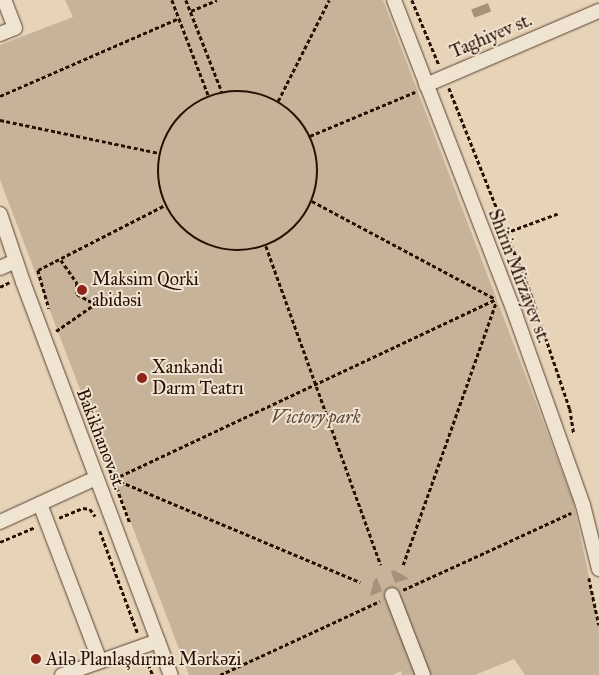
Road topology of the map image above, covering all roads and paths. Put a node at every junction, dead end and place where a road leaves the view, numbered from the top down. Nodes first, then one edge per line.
1 (4, 0) edge
2 (172, 0) edge
3 (186, 0) edge
4 (217, 0) edge
5 (329, 0) edge
6 (394, 0) edge
7 (412, 0) edge
8 (599, 10) edge
9 (191, 12) junction
10 (178, 18) junction
11 (0, 34) edge
12 (444, 77) junction
13 (422, 87) junction
14 (222, 92) junction
15 (0, 96) edge
16 (209, 97) junction
17 (278, 101) junction
18 (0, 120) edge
19 (310, 136) junction
20 (160, 153) junction
21 (312, 201) junction
22 (165, 205) junction
23 (559, 213) dead end
24 (0, 214) edge
25 (505, 233) junction
26 (266, 246) junction
27 (61, 260) junction
28 (16, 261) junction
29 (0, 268) edge
30 (21, 277) junction
31 (497, 300) junction
32 (56, 331) dead end
33 (315, 382) junction
34 (577, 444) dead end
35 (96, 478) junction
36 (40, 504) junction
37 (575, 511) dead end
38 (0, 522) edge
39 (47, 523) junction
40 (594, 529) edge
41 (0, 542) edge
42 (381, 565) dead end
43 (403, 565) dead end
44 (599, 569) edge
45 (360, 582) dead end
46 (392, 595) junction
47 (158, 641) junction
48 (142, 647) junction
49 (100, 661) junction
50 (62, 675) edge
51 (152, 675) edge
52 (171, 675) edge
53 (220, 675) edge
54 (422, 675) edge

1 - 11 street
2 - 10 path
3 - 9 path
4 - 9 path
5 - 17 path
6 - 13 street, Shirin Mirzayev st.
7 - 12 path
8 - 12 street, Taghiyev st.
9 - 14 path
10 - 15 path
10 - 16 path
12 - 13 street, Taghiyev st.
12 - 25 path
13 - 19 path
13 - 40 street, Shirin Mirzayev st.
14 - 16 path
14 - 17 path
16 - 20 path
17 - 19 path
18 - 20 path
19 - 21 path
20 - 22 path
21 - 26 path
21 - 31 path
22 - 26 path
22 - 27 path
23 - 25 path
24 - 28 street, Bakikhanov st.
25 - 34 path
26 - 33 path
27 - 30 path
27 - 32 path
28 - 29 street
28 - 30 street, Bakikhanov st.
30 - 35 street, Bakikhanov st.
31 - 33 path
31 - 43 path
33 - 42 path
33 - 45 path
35 - 36 street
35 - 47 street, Bakikhanov st.
36 - 38 street
36 - 39 street
37 - 46 path
39 - 41 path
39 - 48 path
39 - 49 street
40 - 44 street, Shirin Mirzayev st.
46 - 53 path
46 - 54 street
47 - 48 street
47 - 52 street, Bakikhanov st.
48 - 49 street
48 - 51 path
49 - 50 street

